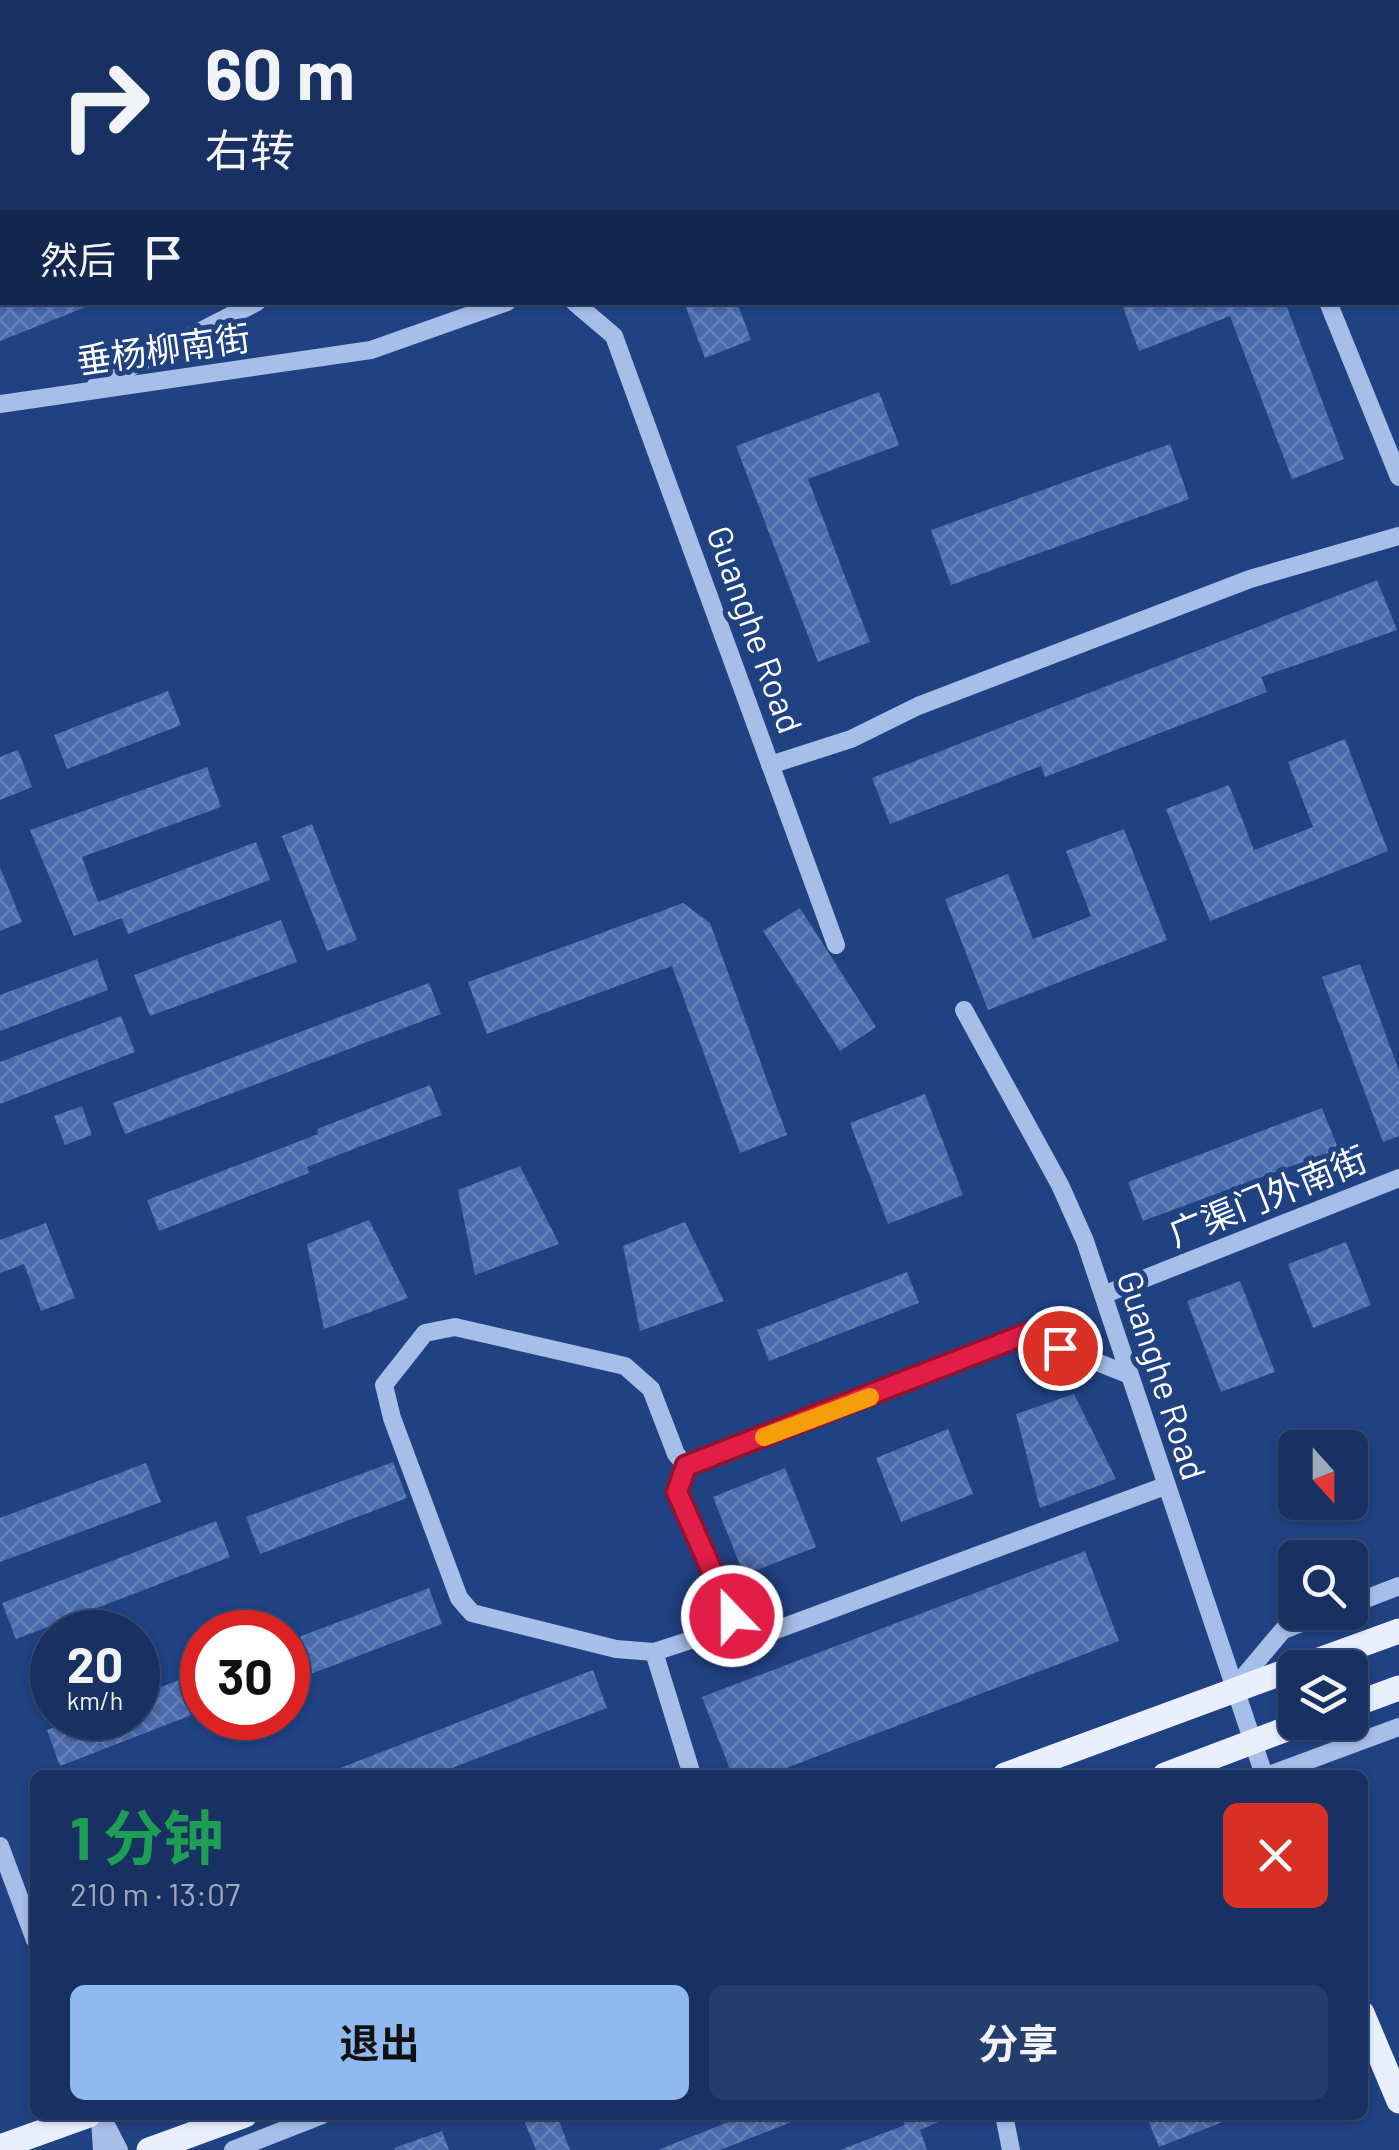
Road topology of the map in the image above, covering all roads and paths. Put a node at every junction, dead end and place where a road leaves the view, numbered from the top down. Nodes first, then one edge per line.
1 (251, 305) edge
2 (498, 305) edge
3 (578, 305) edge
4 (1329, 305) edge
5 (82, 392) junction
6 (0, 404) edge
7 (1399, 477) edge
8 (1399, 536) edge
9 (770, 765) junction
10 (836, 945) dead end
11 (964, 1010) dead end
12 (1399, 1178) edge
13 (1104, 1294) junction
14 (1127, 1374) junction
15 (686, 1466) junction
16 (1165, 1486) junction
17 (1399, 1586) edge
18 (1368, 1598) edge
19 (725, 1629) junction
20 (1283, 1630) edge
21 (1399, 1632) edge
22 (1348, 1650) edge
23 (654, 1652) junction
24 (1278, 1674) edge
25 (1399, 1688) edge
26 (1233, 1690) junction
27 (1368, 1699) edge
28 (1399, 1727) edge
29 (1278, 1732) edge
30 (1252, 1742) junction
31 (690, 1770) edge
32 (1017, 1770) edge
33 (1178, 1770) edge
34 (1264, 1770) edge
35 (1280, 1770) edge
36 (0, 1846) edge
37 (30, 1927) edge
38 (1368, 2027) edge
39 (1399, 2101) edge
40 (76, 2120) edge
41 (100, 2120) edge
42 (103, 2120) edge
43 (232, 2120) edge
44 (309, 2120) edge
45 (1005, 2120) edge
46 (0, 2148) edge
47 (102, 2150) edge
48 (119, 2150) edge
49 (149, 2150) edge
50 (233, 2150) edge
51 (1011, 2150) edge

1 - 5 street
2 - 5 street, 垂杨柳南街
3 - 9 street, Guanghe Road
4 - 7 street
5 - 6 street, 垂杨柳南街
8 - 9 street
9 - 10 street, Guanghe Road
11 - 13 street, Guanghe Road
12 - 13 street, 广渠门外南街
13 - 14 street, Guanghe Road
14 - 15 street
14 - 16 street, Guanghe Road
15 - 19 street
15 - 23 street
16 - 19 street
16 - 26 street, Guanghe Road
17 - 18 street
19 - 23 street
20 - 26 street
21 - 22 main road
23 - 31 street
24 - 26 main road
25 - 27 main road
26 - 30 street, Guanghe Road
26 - 32 main road
28 - 35 street
29 - 30 main road
30 - 33 main road
30 - 34 street, Guanghe Road
36 - 37 street
38 - 39 main road
40 - 46 main road
41 - 47 street
42 - 48 street
43 - 49 main road
44 - 50 street
45 - 51 street

